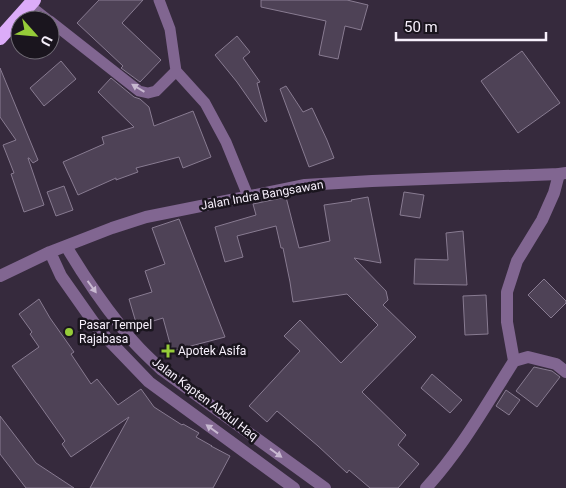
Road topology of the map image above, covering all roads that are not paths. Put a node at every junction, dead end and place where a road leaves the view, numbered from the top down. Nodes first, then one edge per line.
1 (159, 0) edge
2 (32, 3) edge
3 (60, 30) edge
4 (0, 38) edge
5 (176, 71) junction
6 (563, 174) edge
7 (248, 196) junction
8 (66, 246) junction
9 (50, 252) junction
10 (0, 276) edge
11 (514, 362) junction
12 (566, 372) edge
13 (294, 488) edge
14 (325, 488) edge
15 (426, 488) edge

1 - 5 lane
2 - 4 highway
5 -> 3 lane
5 - 7 lane
6 - 7 street, Jalan Indra Bangsawan
6 - 11 street
7 - 8 street, Jalan Indra Bangsawan
8 - 9 street, Jalan Indra Bangsawan
8 -> 14 street, Jalan Kapten Abdul Haq
9 - 10 street, Jalan Indra Bangsawan
13 -> 9 street, Jalan Kapten Abdul Haq
11 - 12 street
11 - 15 street

